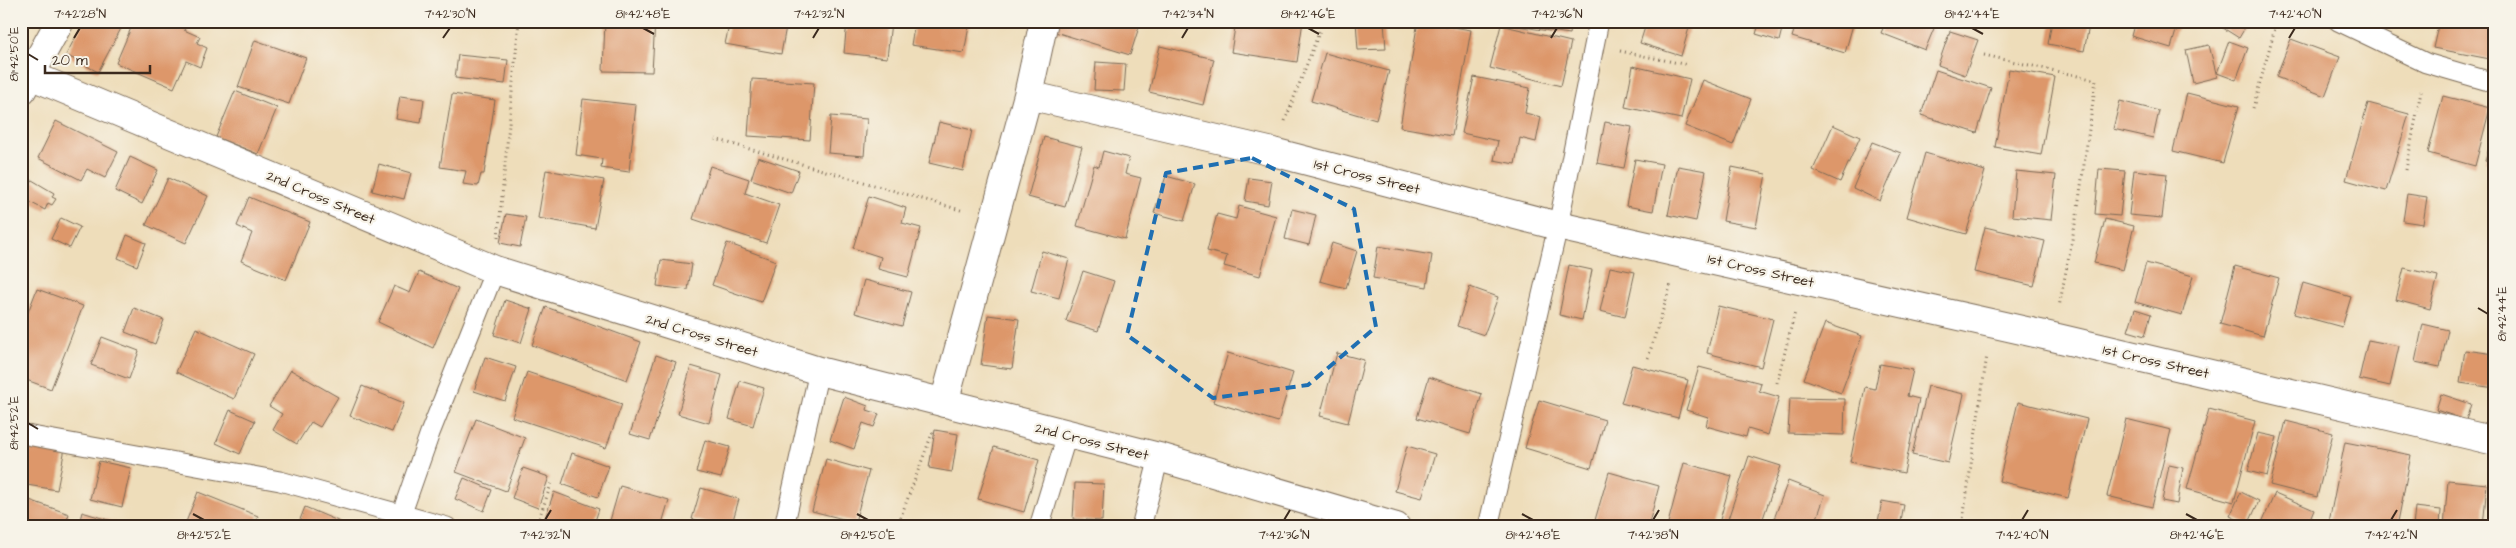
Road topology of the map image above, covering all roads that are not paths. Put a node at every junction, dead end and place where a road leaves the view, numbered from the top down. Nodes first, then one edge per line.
1 (60, 21) edge
2 (1044, 21) edge
3 (1599, 21) edge
4 (2338, 21) edge
5 (26, 83) edge
6 (2495, 83) edge
7 (1028, 96) junction
8 (1558, 226) junction
9 (495, 270) junction
10 (820, 372) junction
11 (944, 403) junction
12 (21, 434) edge
13 (1067, 435) junction
14 (2495, 441) edge
15 (1159, 457) junction
16 (399, 520) edge
17 (447, 527) edge
18 (784, 527) edge
19 (1039, 527) edge
20 (1141, 527) edge
21 (1396, 527) edge
22 (1488, 527) edge

1 - 5 street
2 - 7 street
3 - 8 lane
4 - 6 lane
5 - 9 street, 2nd Cross Street
7 - 8 street, 1st Cross Street
7 - 11 street
8 - 14 street, 1st Cross Street
8 - 22 lane
9 - 10 street, 2nd Cross Street
9 - 16 lane
10 - 11 street, 2nd Cross Street
10 - 18 lane
11 - 13 street, 2nd Cross Street
12 - 16 lane
13 - 15 street, 2nd Cross Street
13 - 19 lane
15 - 20 lane
15 - 21 street, 2nd Cross Street
16 - 17 lane

